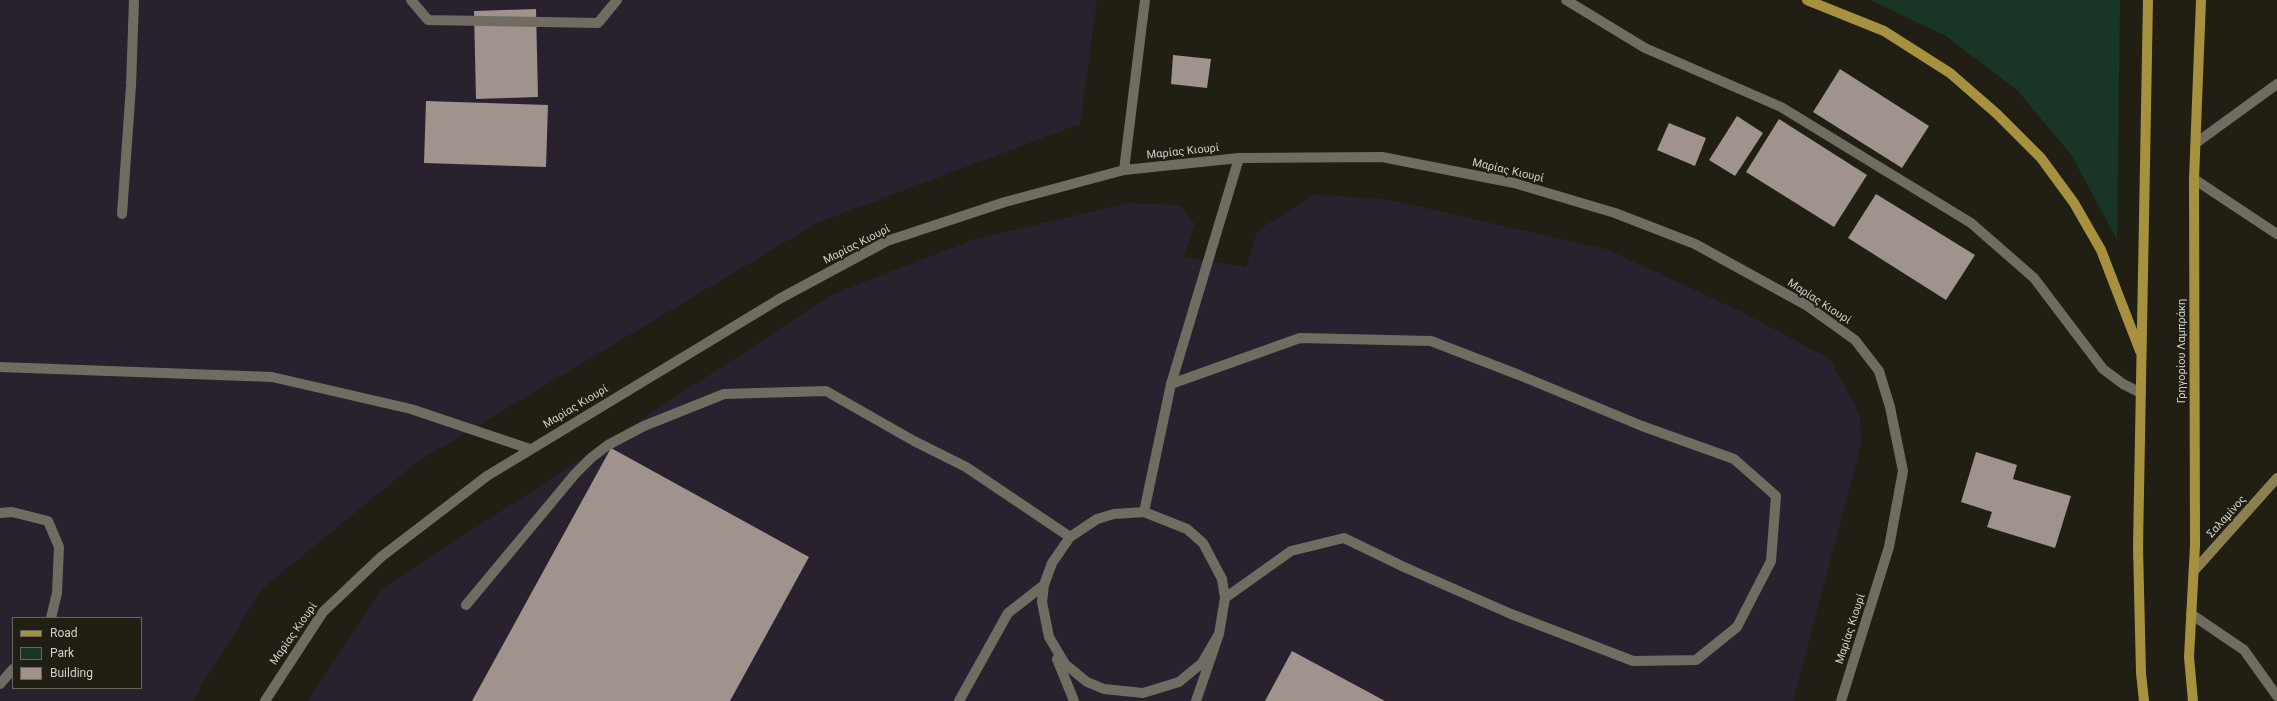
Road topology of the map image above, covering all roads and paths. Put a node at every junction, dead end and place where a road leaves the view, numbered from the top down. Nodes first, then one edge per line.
1 (134, 0) edge
2 (411, 0) edge
3 (616, 0) edge
4 (1144, 0) edge
5 (1566, 0) edge
6 (1807, 0) edge
7 (2148, 0) edge
8 (2201, 0) edge
9 (2277, 84) edge
10 (2196, 143) junction
11 (1240, 158) junction
12 (1124, 170) junction
13 (2194, 179) junction
14 (122, 214) dead end
15 (2277, 234) edge
16 (2142, 356) junction
17 (0, 367) edge
18 (1171, 384) junction
19 (2141, 393) junction
20 (530, 449) junction
21 (2277, 478) edge
22 (1144, 512) junction
23 (0, 513) edge
24 (1070, 537) junction
25 (2194, 571) junction
26 (1044, 586) junction
27 (1224, 598) junction
28 (466, 605) dead end
29 (2192, 614) junction
30 (51, 617) edge
31 (1219, 634) junction
32 (1048, 637) junction
33 (12, 670) edge
34 (0, 684) edge
35 (2277, 696) edge
36 (265, 701) edge
37 (960, 701) edge
38 (1074, 701) edge
39 (1196, 701) edge
40 (1841, 701) edge
41 (2144, 701) edge
42 (2193, 701) edge

1 - 14 street
2 - 3 street
4 - 12 street
5 - 19 street
6 - 16 main road
7 - 16 main road
8 - 10 main road, Γρηγορίου Λαμπράκη
9 - 10 street
10 - 13 main road, Γρηγορίου Λαμπράκη
11 - 12 street, Μαρίας Κιουρί
11 - 18 street
11 - 40 street, Μαρίας Κιουρί
12 - 20 street, Μαρίας Κιουρί
13 - 15 street
13 - 25 main road, Γρηγορίου Λαμπράκη
16 - 19 main road
17 - 20 street
18 - 22 street
18 - 27 street
19 - 41 main road
20 - 36 street, Μαρίας Κιουρί
21 - 25 main road, Σαλαμίνος
22 - 24 street
22 - 27 street
23 - 30 street
24 - 26 street
24 - 28 street
25 - 29 main road, Γρηγορίου Λαμπράκη
26 - 32 street
26 - 37 street
27 - 31 street
29 - 35 street
29 - 42 main road, Γρηγορίου Λαμπράκη
31 - 32 street
31 - 39 street
32 - 38 street
33 - 34 street

